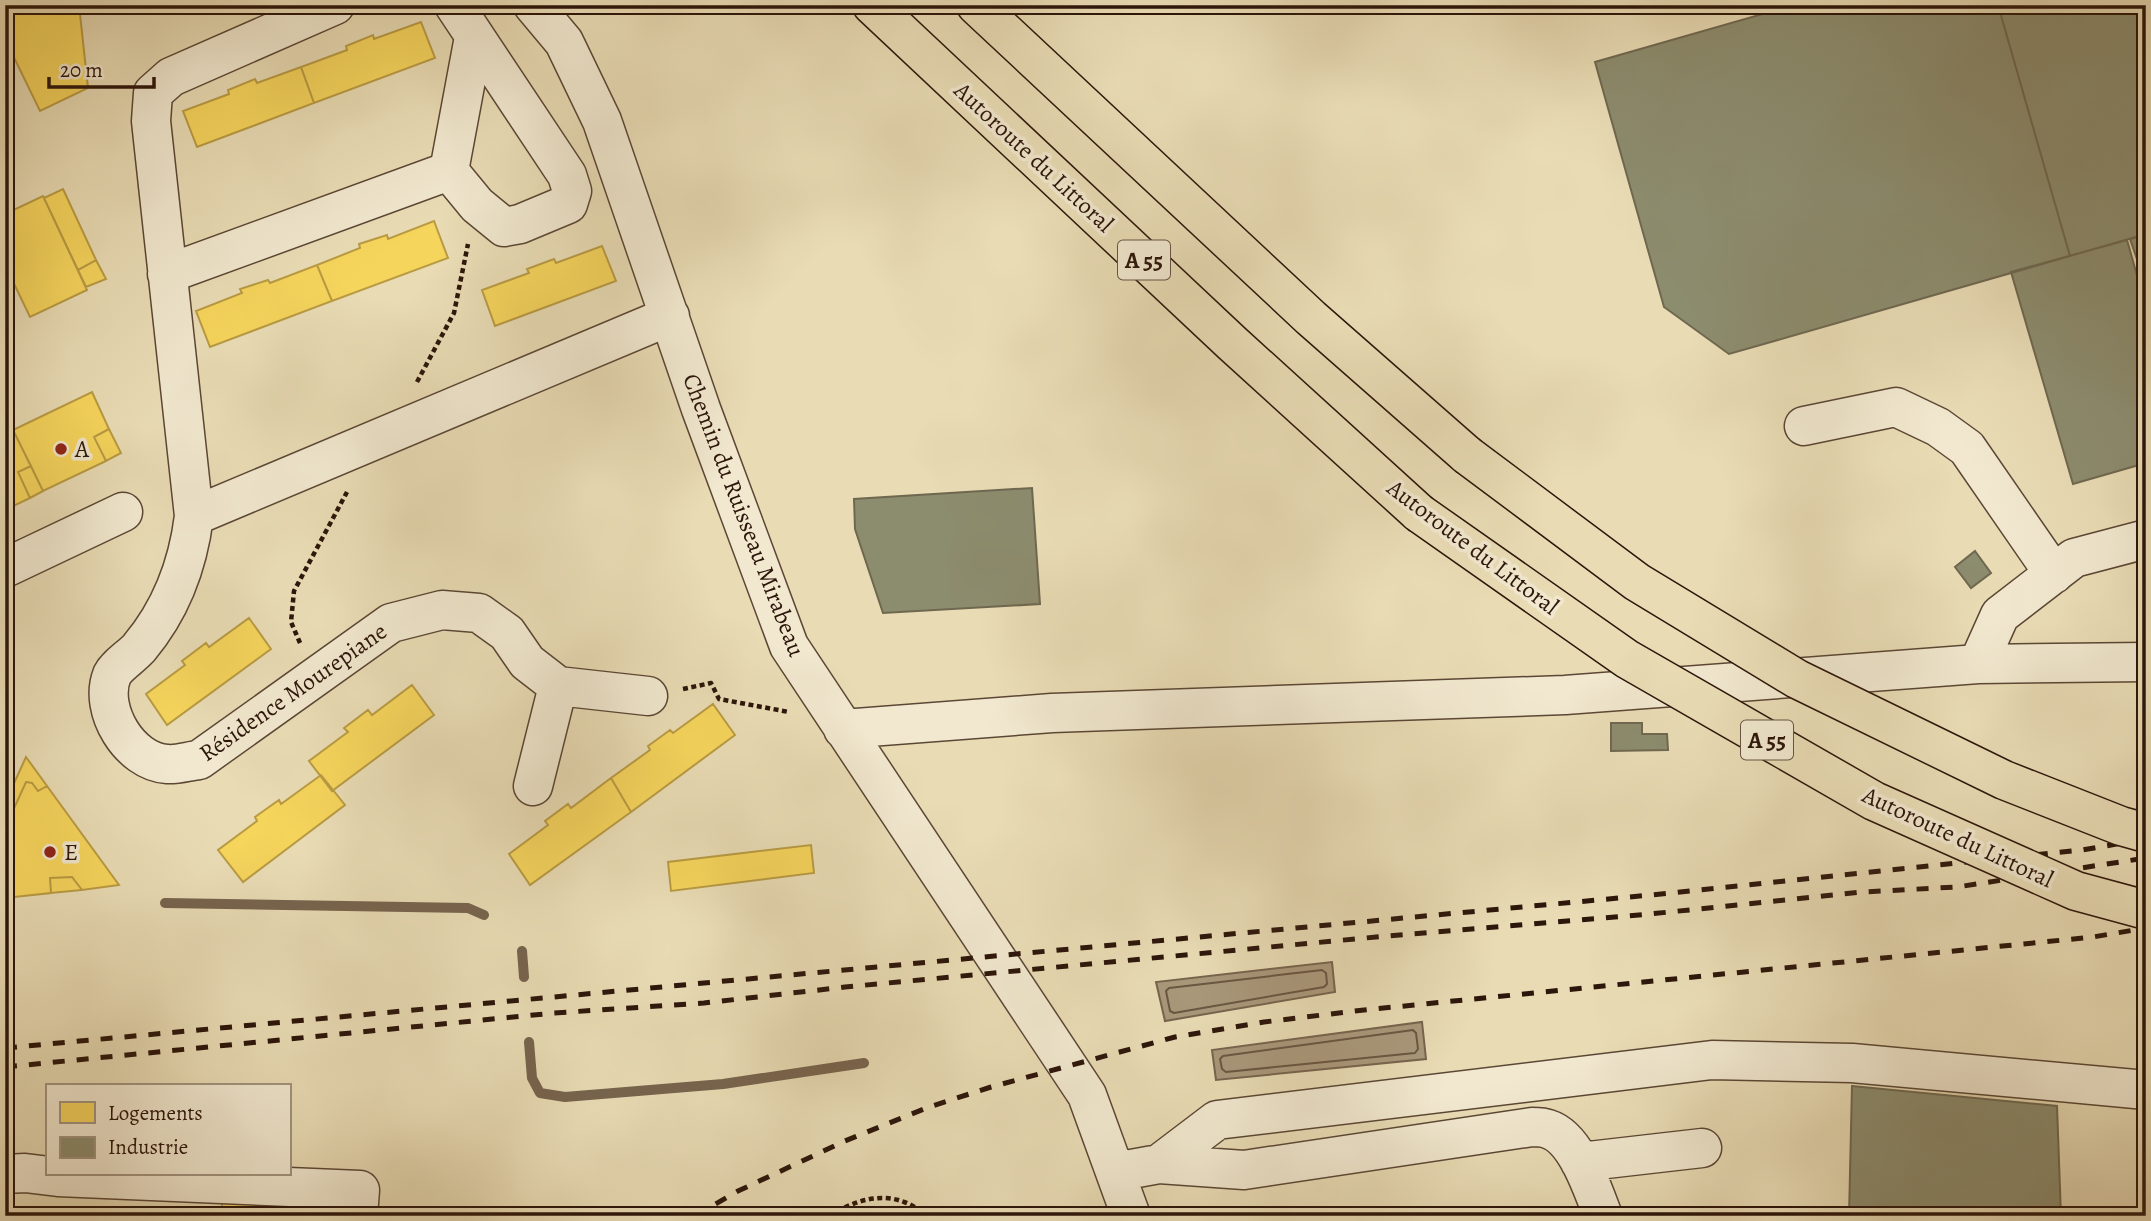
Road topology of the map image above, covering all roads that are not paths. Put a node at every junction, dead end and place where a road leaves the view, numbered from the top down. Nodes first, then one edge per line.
1 (335, 5) edge
2 (454, 5) edge
3 (533, 5) edge
4 (872, 5) edge
5 (976, 5) edge
6 (474, 37) junction
7 (449, 171) junction
8 (167, 274) junction
9 (670, 316) junction
10 (1804, 426) dead end
11 (123, 512) dead end
12 (194, 516) junction
13 (2146, 539) edge
14 (5, 568) edge
15 (2054, 573) junction
16 (2146, 635) edge
17 (2146, 662) edge
18 (2071, 663) junction
19 (1978, 664) junction
20 (558, 686) junction
21 (648, 696) road end
22 (843, 729) junction
23 (533, 786) dead end
24 (2146, 833) edge
25 (2146, 910) edge
26 (2146, 1090) edge
27 (1702, 1149) dead end
28 (1580, 1162) junction
29 (1159, 1164) junction
30 (1115, 1172) junction
31 (5, 1174) edge
32 (46, 1176) edge
33 (50, 1176) edge
34 (358, 1216) edge
35 (1131, 1216) edge
36 (1604, 1216) edge

1 - 8 street, Résidence Mourepiane
2 - 6 street
3 - 9 street, Chemin du Ruisseau Mirabeau
4 - 25 highway, Autoroute du Littoral / A 55, bridge
5 - 24 highway, bridge
6 - 7 street
6 - 7 street
7 - 8 street
8 - 12 street, Résidence Mourepiane
9 - 12 street
9 - 22 street, Chemin du Ruisseau Mirabeau
10 - 15 street
11 - 14 street
12 - 20 street, Résidence Mourepiane
13 - 15 street
15 - 19 street
16 - 18 street
17 - 18 street
18 - 19 street
19 - 22 street
20 - 21 street
20 - 23 street
22 - 30 street, Chemin du Ruisseau Mirabeau
26 - 29 street
27 - 28 street
28 - 29 street
28 - 36 street
29 - 30 street
30 - 35 street, Chemin du Ruisseau Mirabeau
31 - 32 street
33 - 34 street

